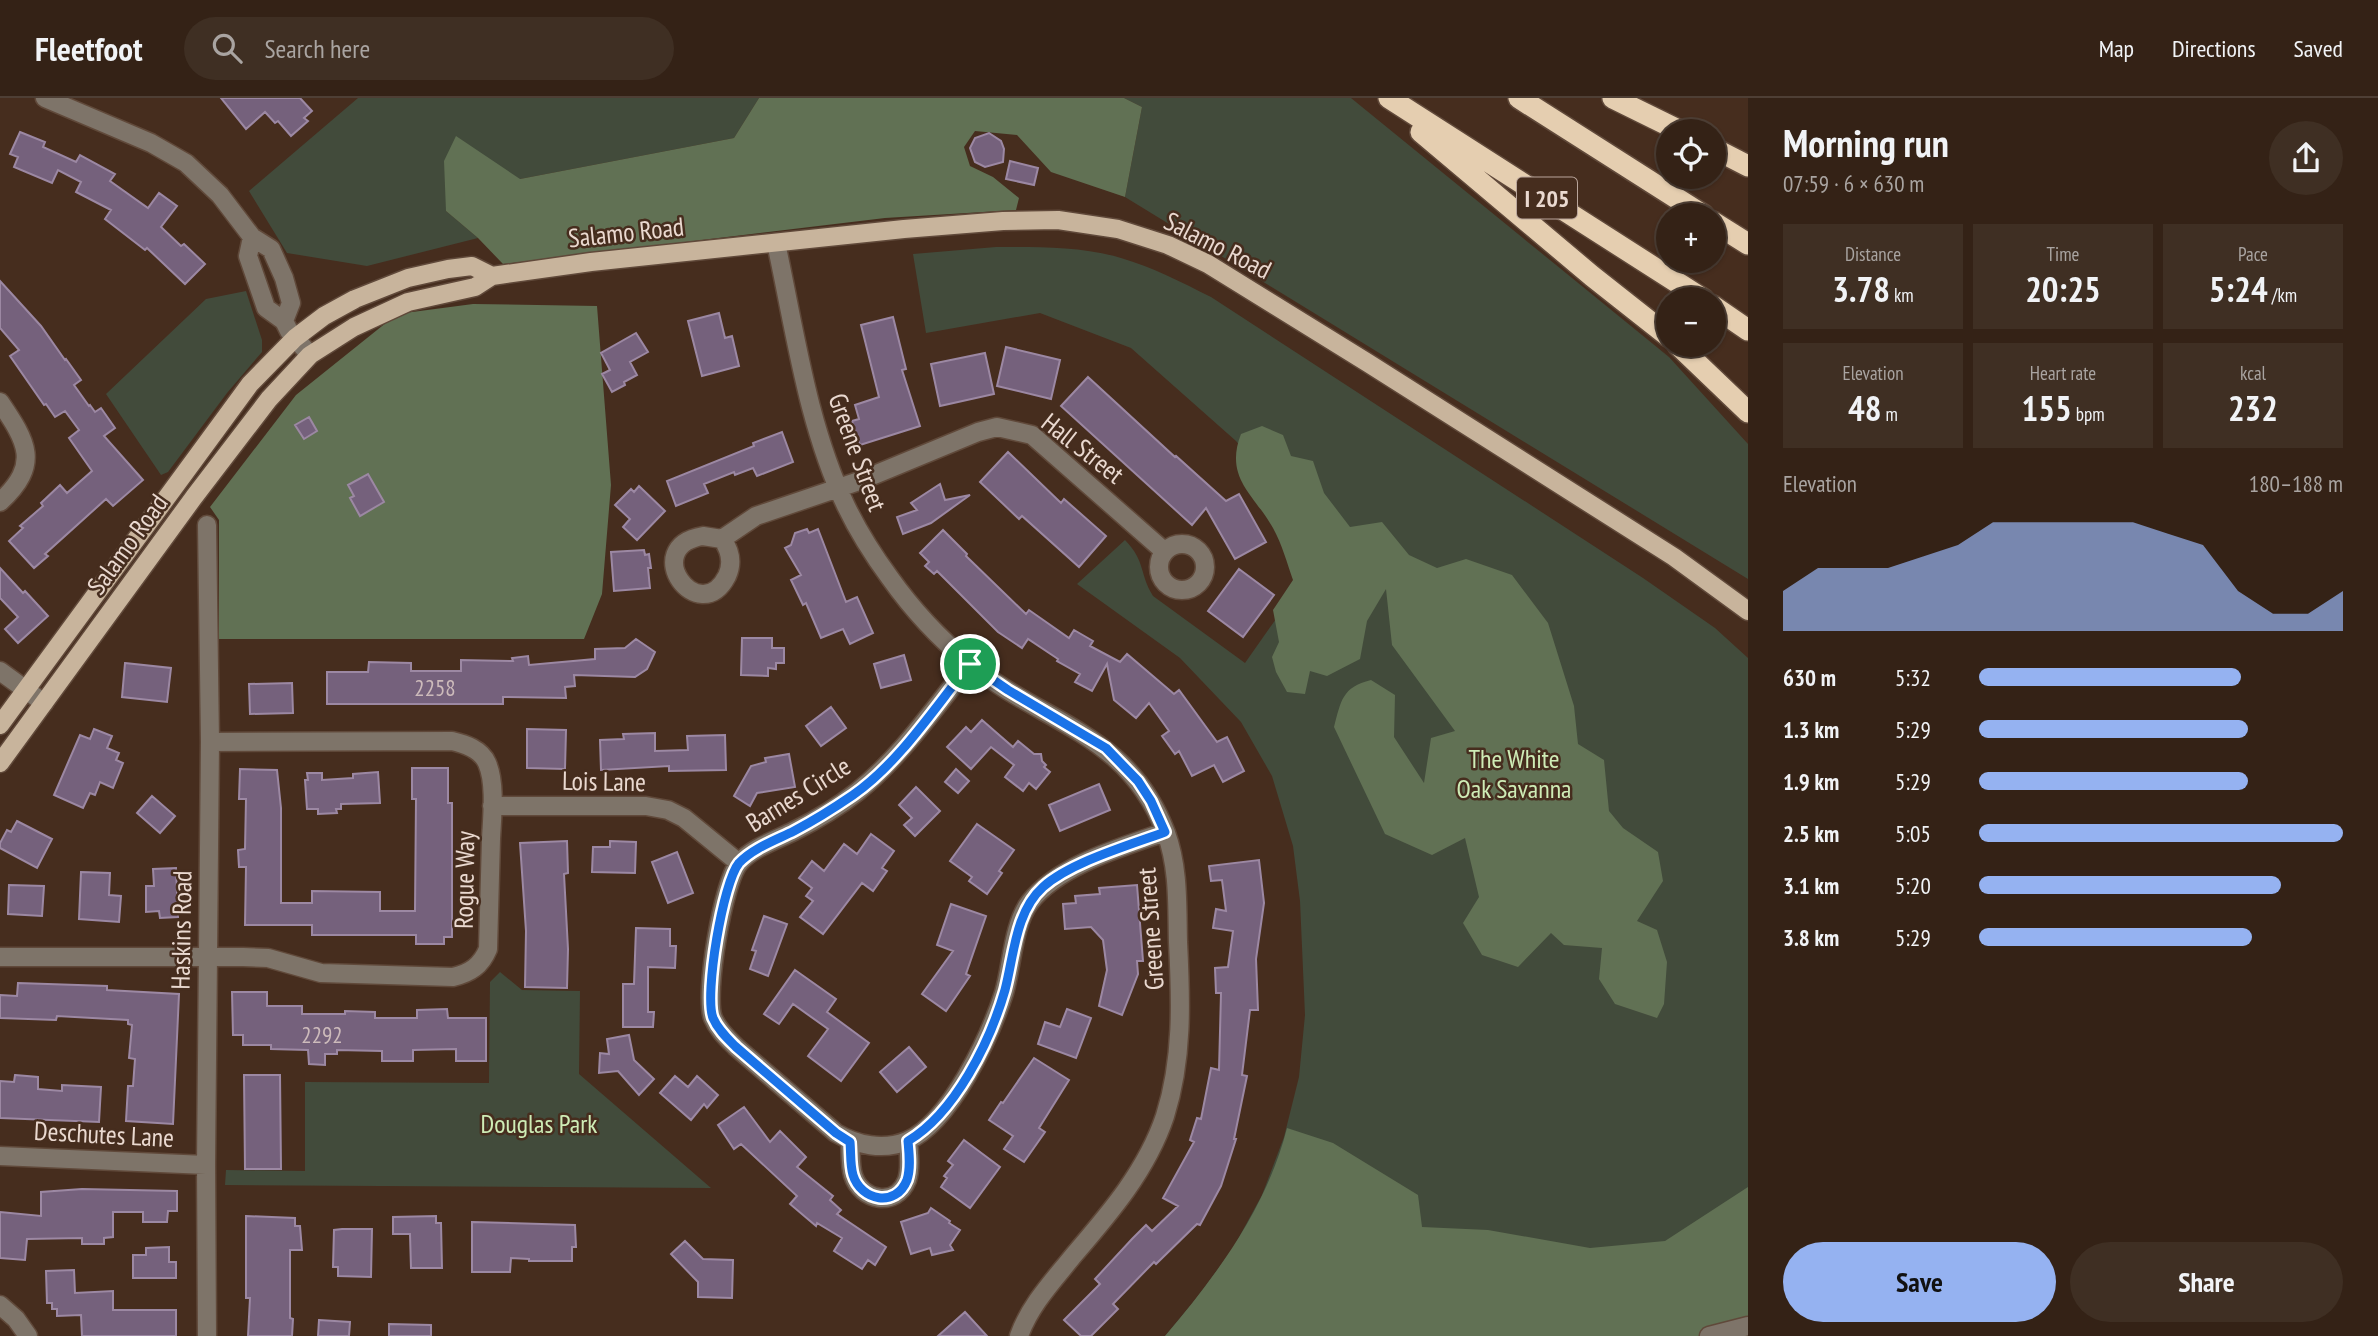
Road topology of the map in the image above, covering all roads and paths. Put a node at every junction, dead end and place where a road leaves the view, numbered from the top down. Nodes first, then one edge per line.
1 (45, 98) edge
2 (1382, 98) edge
3 (1389, 98) edge
4 (1519, 98) edge
5 (1613, 98) edge
6 (1656, 120) edge
7 (1726, 155) edge
8 (1748, 166) edge
9 (1684, 203) edge
10 (1726, 230) edge
11 (252, 237) junction
12 (776, 243) junction
13 (1748, 244) edge
14 (492, 276) junction
15 (1684, 287) edge
16 (1726, 315) edge
17 (284, 321) junction
18 (1656, 327) edge
19 (1748, 330) edge
20 (295, 338) junction
21 (310, 355) junction
22 (1691, 357) edge
23 (0, 402) edge
24 (1748, 412) edge
25 (838, 489) junction
26 (0, 502) edge
27 (207, 525) dead end
28 (722, 540) dead end
29 (1164, 551) dead end
30 (1748, 611) edge
31 (970, 664) junction
32 (0, 671) edge
33 (26, 690) junction
34 (44, 703) junction
35 (0, 725) edge
36 (210, 742) junction
37 (0, 763) edge
38 (492, 806) junction
39 (1165, 832) junction
40 (739, 863) junction
41 (207, 956) junction
42 (0, 957) edge
43 (908, 1141) junction
44 (850, 1142) junction
45 (0, 1156) edge
46 (206, 1165) junction
47 (0, 1305) edge
48 (1748, 1326) edge
49 (28, 1336) edge
50 (208, 1336) edge
51 (1019, 1336) edge
52 (1709, 1336) edge

1 - 11 street
2 - 18 highway
3 - 15 highway, I 205
4 - 9 highway, I 205
5 - 6 highway
7 - 8 highway
10 - 13 highway
11 - 17 street
11 - 17 street
12 - 14 main road, Salamo Road
12 - 25 street, Greene Street
12 - 30 main road, Salamo Road
14 - 20 main road, Salamo Road
14 - 21 main road, Salamo Road
16 - 19 highway
17 - 20 street
20 - 21 street
20 - 33 main road, Salamo Road
21 - 34 main road, Salamo Road
22 - 24 highway
23 - 26 street
25 - 28 street, Hall Street
25 - 29 street, Hall Street
25 - 31 street, Greene Street
27 - 36 street, Haskins Road
31 - 39 street, Greene Street
31 - 40 street, Barnes Circle
32 - 33 street
33 - 34 street
33 - 35 main road, Salamo Road
34 - 37 main road, Salamo Road
36 - 38 street, Rogue Way
36 - 41 street, Haskins Road
38 - 40 street, Lois Lane
38 - 41 street, Rogue Way
39 - 43 street
39 - 51 street, Greene Street
40 - 44 street, Barnes Circle
41 - 42 street, Rogue Way
41 - 46 street, Haskins Road
43 - 44 street
43 - 44 street
45 - 46 street, Deschutes Lane
46 - 50 street, Haskins Road
47 - 49 street
48 - 52 street

